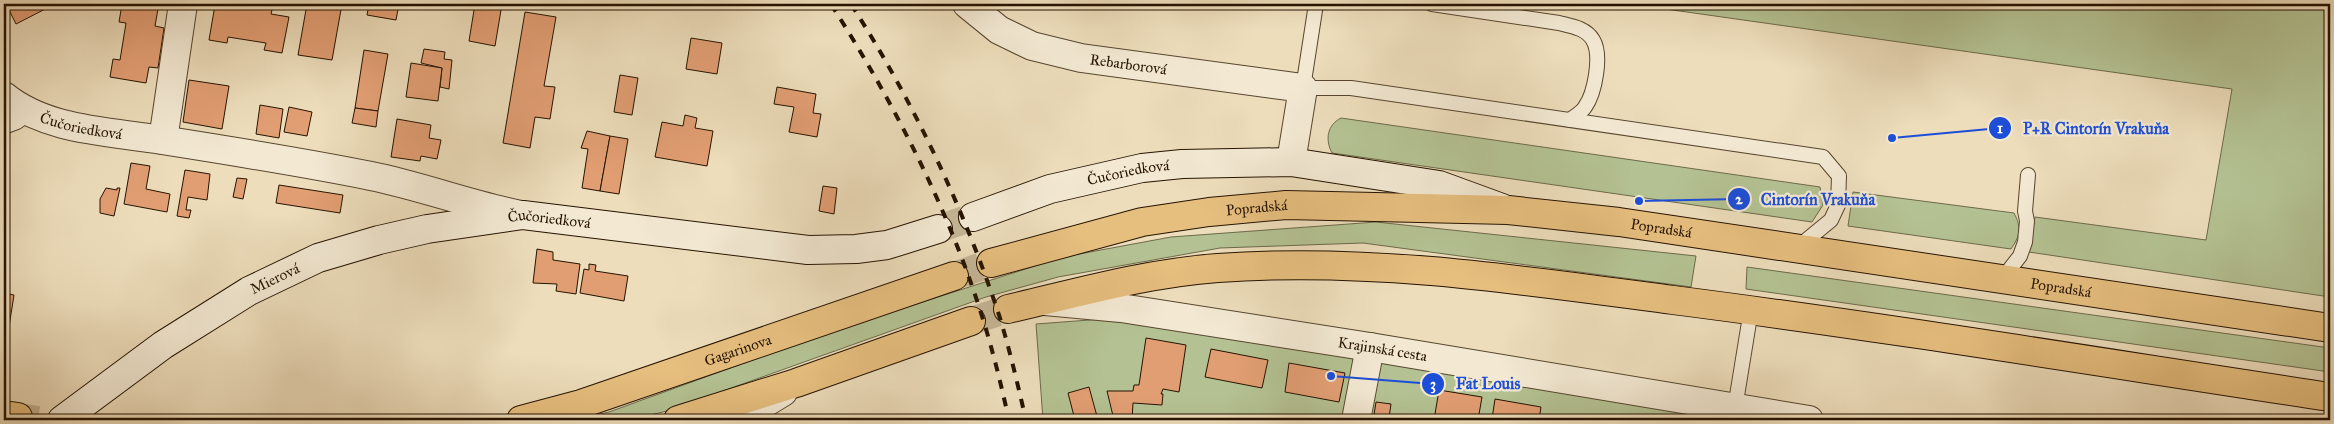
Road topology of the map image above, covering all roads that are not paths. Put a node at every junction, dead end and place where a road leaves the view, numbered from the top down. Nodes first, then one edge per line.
1 (183, 4) edge
2 (967, 4) edge
3 (1316, 4) edge
4 (1432, 4) edge
5 (1303, 88) junction
6 (4, 96) edge
7 (30, 112) junction
8 (1570, 120) junction
9 (4, 127) edge
10 (163, 140) junction
11 (1291, 162) junction
12 (2028, 175) dead end
13 (1508, 210) junction
14 (523, 215) junction
15 (973, 217) tunnel mouth
16 (938, 229) tunnel mouth
17 (1797, 249) junction
18 (991, 263) tunnel mouth
19 (954, 276) tunnel mouth
20 (2002, 279) junction
21 (1044, 301) junction
22 (1008, 309) tunnel mouth
23 (1751, 310) junction
24 (971, 321) tunnel mouth
25 (2330, 328) edge
26 (1370, 347) junction
27 (796, 383) junction
28 (2330, 397) edge
29 (1735, 408) junction
30 (62, 420) edge
31 (521, 420) edge
32 (678, 420) edge
33 (737, 420) edge
34 (1356, 420) edge
35 (1808, 420) edge

1 - 10 street
2 - 5 street, Rebarborová
3 - 5 lane
4 - 8 lane
5 - 8 lane
5 - 11 street
6 - 7 street, Čučoriedková
7 - 9 lane
7 - 10 street, Čučoriedková
8 - 17 lane
10 - 14 street, Čučoriedková
11 - 13 street, Čučoriedková
11 - 15 street, Čučoriedková
12 - 20 lane
13 - 17 main road, Popradská
13 - 18 main road, Popradská
14 - 16 street, Čučoriedková
14 - 30 street, Mierová
17 - 20 main road, Popradská
19 - 31 main road, Gagarinova
20 - 25 main road, Popradská
21 - 22 main road
21 - 23 main road
21 - 26 street, Krajinská cesta
23 - 28 main road
23 - 29 lane
24 - 27 main road
26 - 29 street, Krajinská cesta
26 - 34 street
27 - 32 main road
27 - 33 street
29 - 35 street, Krajinská cesta

